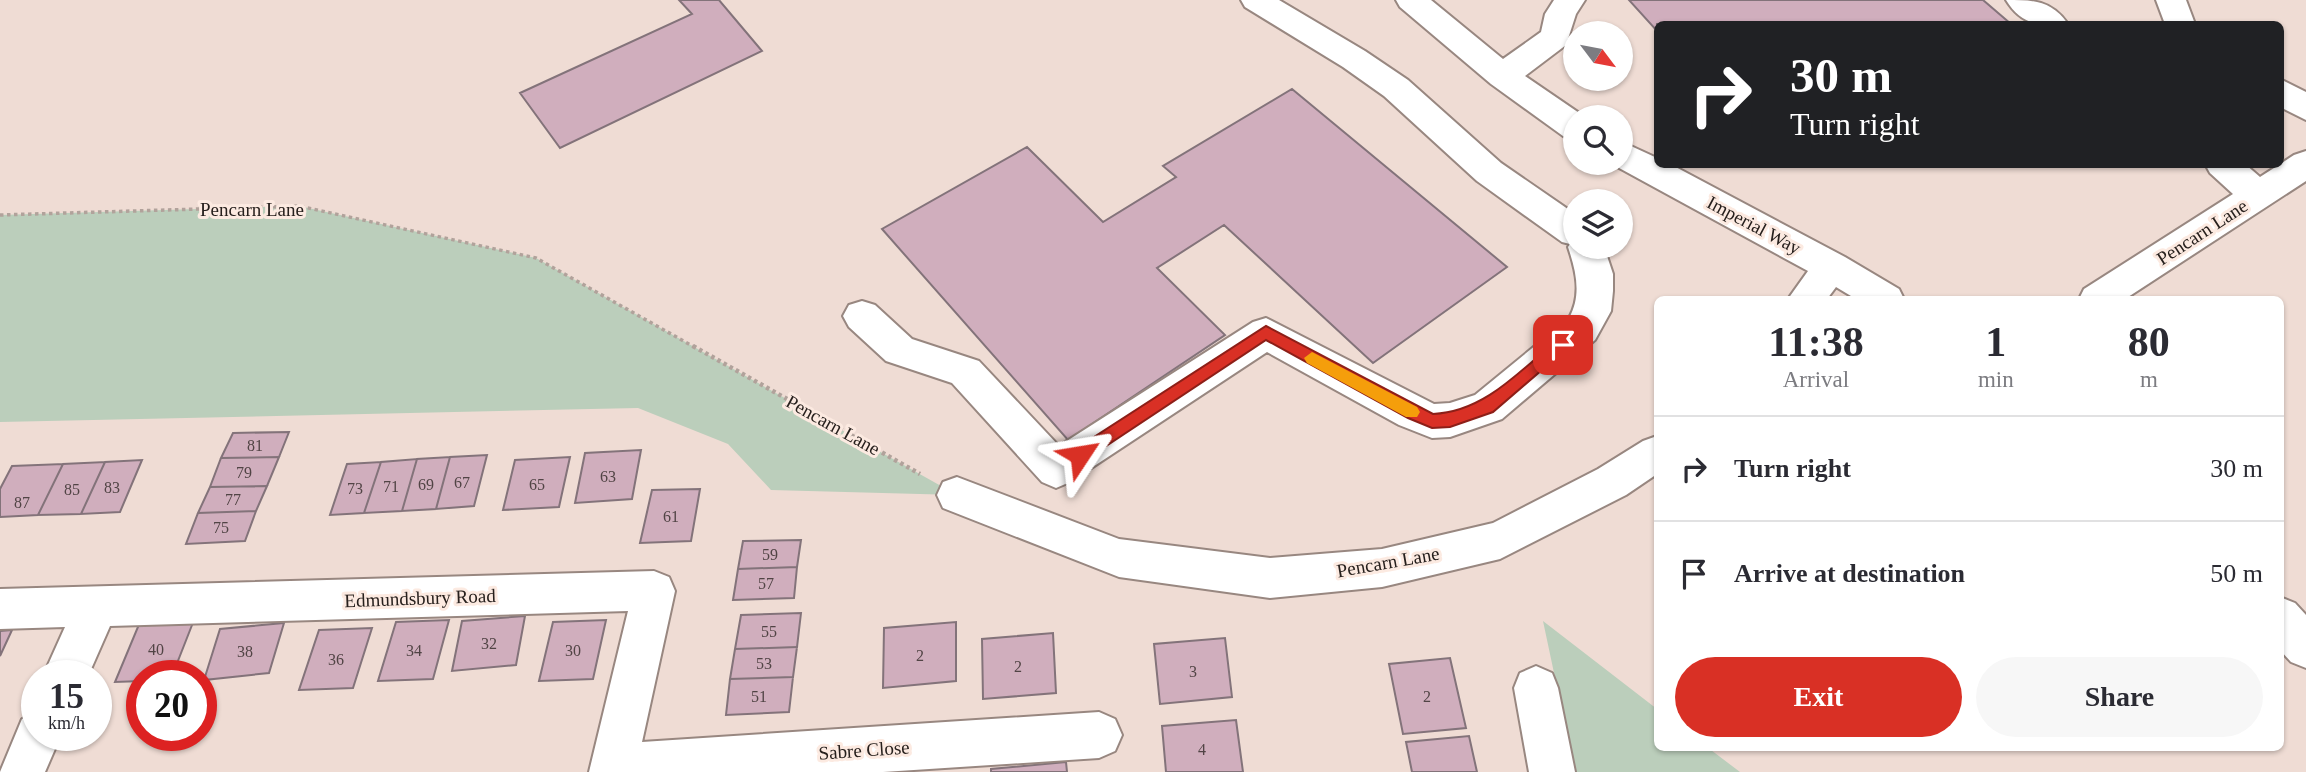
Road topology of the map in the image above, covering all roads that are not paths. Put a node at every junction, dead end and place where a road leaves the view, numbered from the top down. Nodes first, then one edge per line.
1 (1256, 0) edge
2 (1410, 0) edge
3 (1570, 0) edge
4 (2021, 0) edge
5 (2171, 0) edge
6 (2048, 21) edge
7 (2179, 21) edge
8 (1502, 76) junction
9 (2284, 94) edge
10 (2306, 108) edge
11 (1563, 119) edge
12 (1633, 160) edge
13 (2306, 164) edge
14 (2227, 168) edge
15 (2258, 195) junction
16 (1563, 224) edge
17 (1590, 259) edge
18 (1832, 267) junction
19 (1808, 296) edge
20 (1881, 296) edge
21 (2103, 296) edge
22 (862, 316) dead end
23 (1654, 455) edge
24 (957, 495) road end
25 (97, 606) junction
26 (0, 609) edge
27 (2284, 622) edge
28 (2306, 647) edge
29 (72, 660) edge
30 (1535, 688) dead end
31 (1099, 735) dead end
32 (31, 751) edge
33 (947, 758) edge
34 (613, 769) edge
35 (22, 772) edge
36 (1552, 772) edge

1 - 16 street
2 - 8 street
3 - 8 street
4 - 6 street
5 - 7 street
8 - 11 street
9 - 10 street
12 - 18 street, Imperial Way
13 - 15 street, Pencarn Lane
14 - 15 street
15 - 21 street, Pencarn Lane
17 - 22 street
18 - 19 street
18 - 20 street, Imperial Way
23 - 24 street, Pencarn Lane
25 - 26 street, Edmundsbury Road
25 - 29 street
25 - 34 street, Edmundsbury Road
27 - 28 street
30 - 36 street
31 - 33 street, Sabre Close
32 - 35 street
33 - 34 street, Sabre Close

